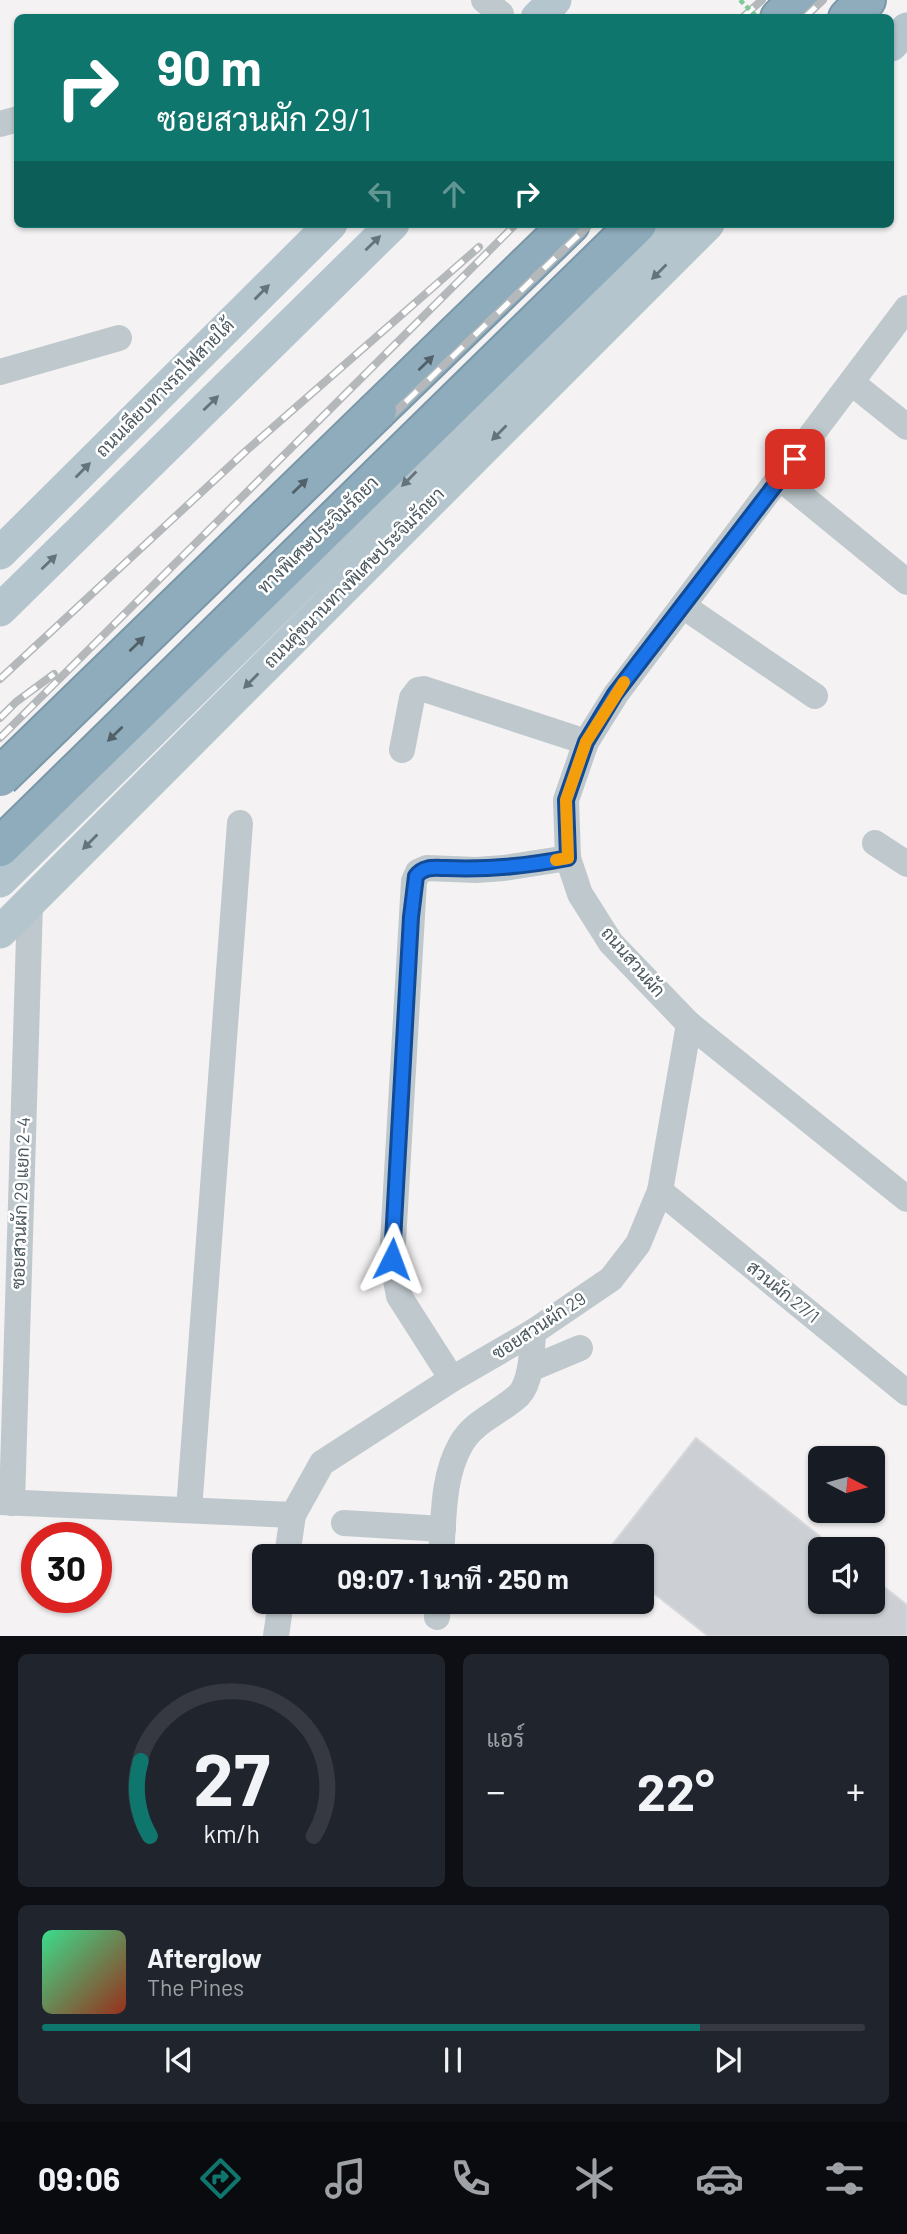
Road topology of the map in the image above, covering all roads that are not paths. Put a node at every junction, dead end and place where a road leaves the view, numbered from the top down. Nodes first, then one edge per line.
1 (555, 0) edge
2 (797, 0) edge
3 (866, 0) edge
4 (541, 14) edge
5 (784, 14) edge
6 (852, 14) edge
7 (907, 29) edge
8 (894, 42) edge
9 (327, 228) edge
10 (389, 228) edge
11 (566, 228) edge
12 (633, 228) edge
13 (663, 228) edge
14 (704, 228) edge
15 (907, 309) edge
16 (119, 338) dead end
17 (0, 372) edge
18 (852, 383) junction
19 (907, 427) edge
20 (780, 478) junction
21 (0, 553) edge
22 (907, 582) edge
23 (683, 606) junction
24 (0, 610) edge
25 (815, 696) dead end
26 (586, 742) junction
27 (402, 750) dead end
28 (0, 777) edge
29 (240, 824) dead end
30 (875, 843) dead end
31 (0, 847) edge
32 (568, 858) junction
33 (907, 864) edge
34 (0, 881) edge
35 (30, 903) junction
36 (0, 932) edge
37 (688, 1024) junction
38 (660, 1191) junction
39 (907, 1199) edge
40 (533, 1332) junction
41 (580, 1348) dead end
42 (530, 1369) junction
43 (452, 1379) junction
44 (907, 1393) edge
45 (6, 1502) edge
46 (189, 1510) junction
47 (293, 1515) junction
48 (344, 1523) dead end
49 (443, 1530) junction
50 (289, 1544) edge
51 (442, 1544) edge
52 (279, 1614) edge
53 (276, 1636) edge

1 - 4 main road
2 - 5 highway
3 - 6 highway
7 - 8 main road
21 -> 9 main road, ถนนเลียบทางรถไฟสายใต้
24 -> 10 main road
28 -> 11 highway, bridge
12 -> 31 highway, ทางพิเศษประจิมรัถยา
13 -> 34 main road
14 -> 35 main road, ถนนคู่ขนานทางพิเศษประจิมรัถยา
15 - 18 street, ถนนสวนผัก
16 - 17 street
18 - 19 street
18 - 20 street, ถนนสวนผัก
20 - 22 street
20 - 23 street, ถนนสวนผัก
23 - 25 street
23 - 26 street, ถนนสวนผัก
26 - 27 street
26 - 32 street, ถนนสวนผัก
29 - 46 street
30 - 33 street
32 - 37 street, ถนนสวนผัก
32 - 43 street
35 - 36 main road, ถนนคู่ขนานทางพิเศษประจิมรัถยา
35 - 45 street, ซอยสวนผัก 29 แยก 2-4
37 - 38 street, ซอยสวนผัก 29
37 - 39 street, ถนนสวนผัก
38 - 40 street, ซอยสวนผัก 29
38 - 44 street, สวนผัก 27/1
40 - 42 street
40 - 43 street, ซอยสวนผัก 29
41 - 42 street
42 - 49 street
43 - 47 street, ซอยสวนผัก 29
45 - 46 street
46 - 47 street
47 - 50 street, ซอยสวนผัก 29
48 - 49 street
49 - 51 street
52 - 53 street

